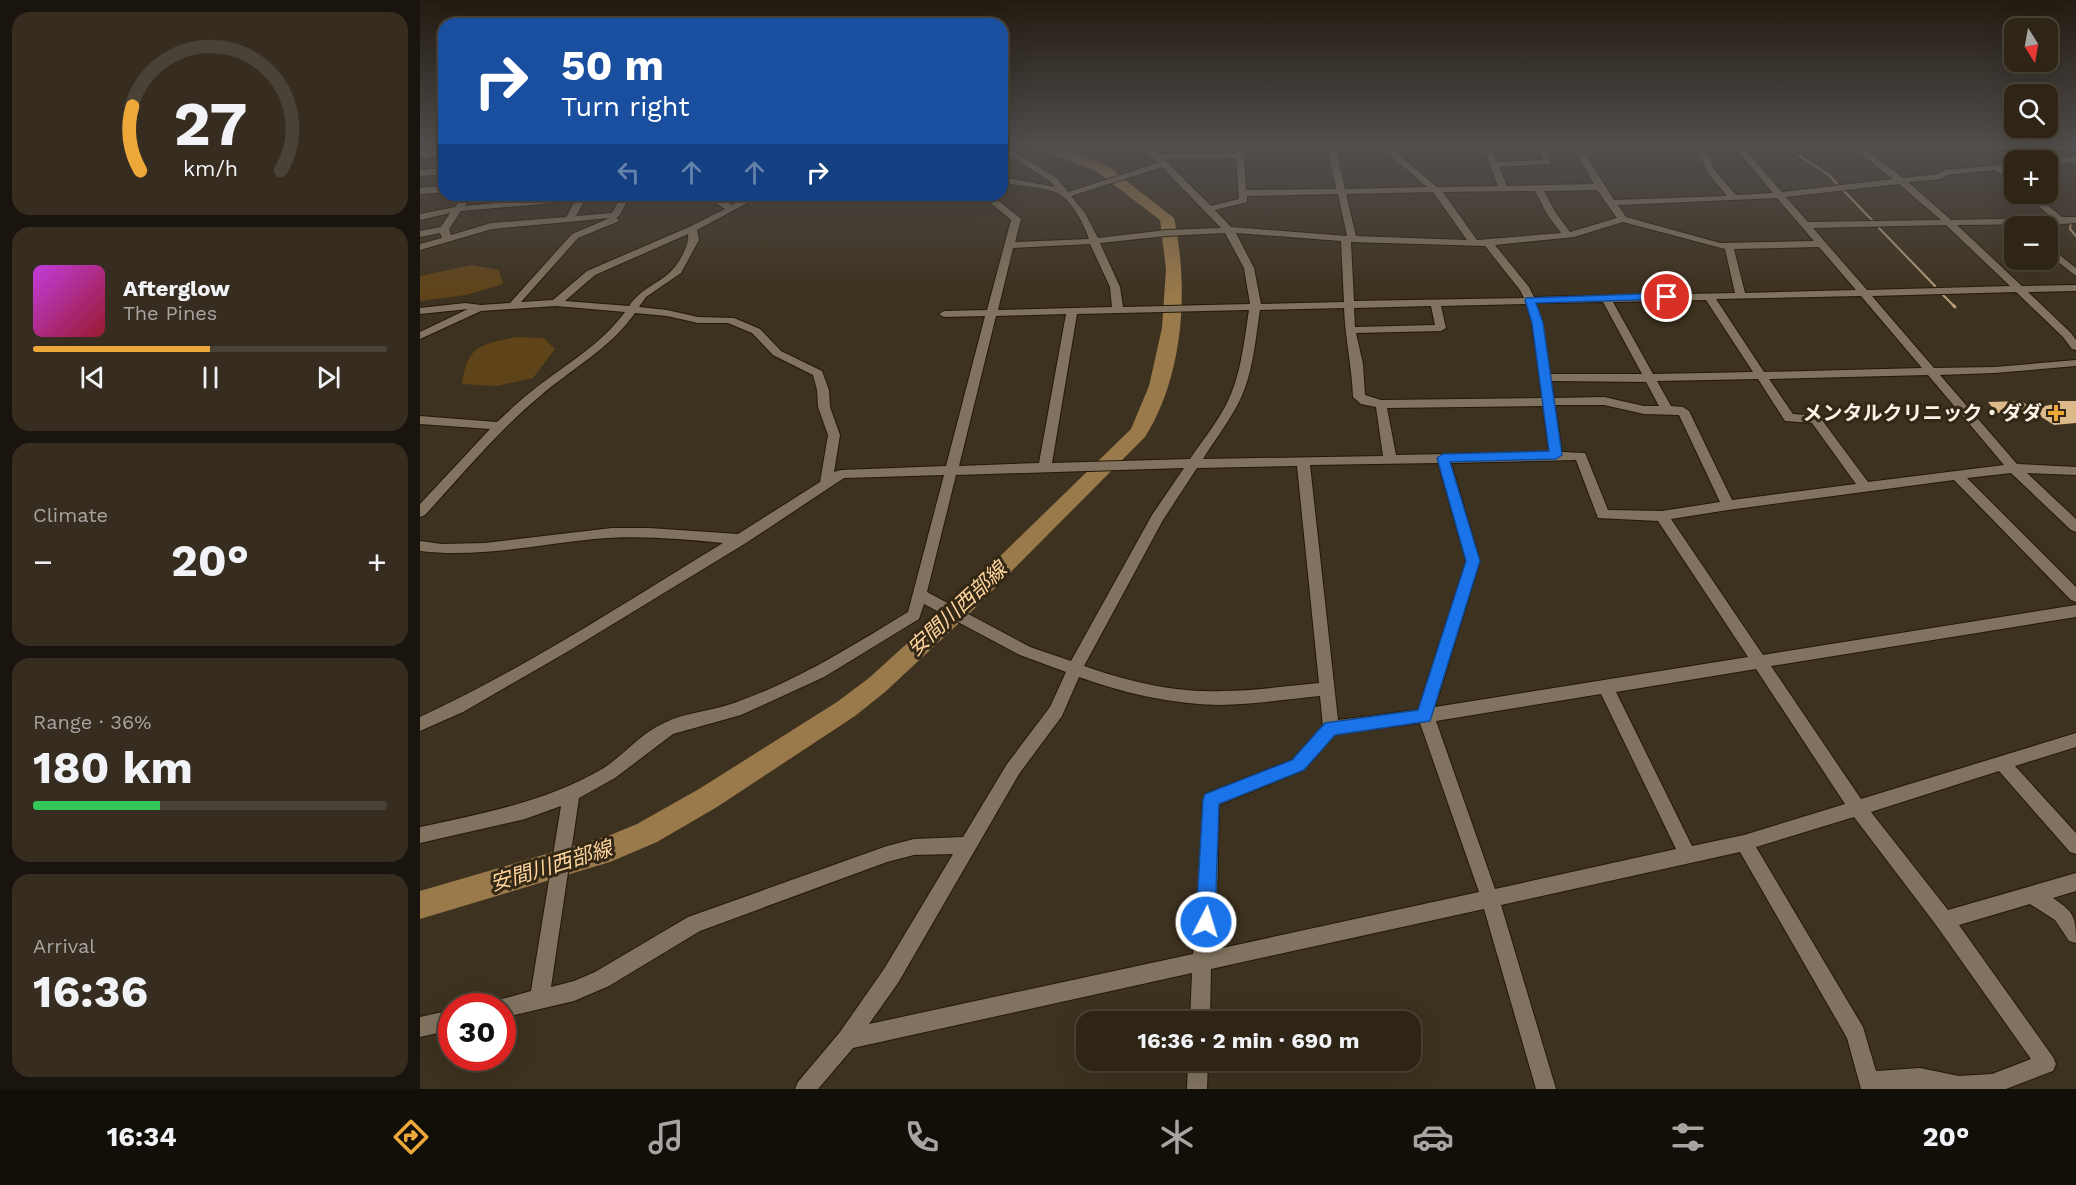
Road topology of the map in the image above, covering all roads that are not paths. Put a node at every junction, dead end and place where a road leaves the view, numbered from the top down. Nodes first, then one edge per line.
1 (1066, 195) edge
2 (1195, 195) edge
3 (1243, 195) edge
4 (1341, 195) edge
5 (1439, 195) edge
6 (1542, 195) edge
7 (1605, 195) edge
8 (1731, 195) edge
9 (1781, 195) joint
10 (1916, 195) edge
11 (1734, 198) junction
12 (464, 201) edge
13 (535, 201) edge
14 (580, 201) edge
15 (623, 201) edge
16 (719, 201) edge
17 (746, 201) edge
18 (993, 201) edge
19 (1610, 203) junction
20 (2041, 204) edge
21 (732, 208) junction
22 (458, 209) junction
23 (1209, 209) junction
24 (615, 215) junction
25 (420, 217) edge
26 (569, 219) junction
27 (1623, 219) junction
28 (2058, 220) edge
29 (2061, 220) junction
30 (2076, 220) edge
31 (1949, 223) junction
32 (2004, 224) edge
33 (1807, 225) junction
34 (692, 229) junction
35 (1228, 230) junction
36 (420, 234) edge
37 (446, 234) junction
38 (1568, 235) junction
39 (1349, 239) junction
40 (1094, 241) junction
41 (1474, 243) junction
42 (1488, 243) junction
43 (1823, 244) junction
44 (1009, 245) junction
45 (1729, 246) junction
46 (420, 247) edge
47 (2058, 258) edge
48 (2076, 273) edge
49 (2076, 288) edge
50 (2019, 289) junction
51 (1863, 291) junction
52 (1741, 295) junction
53 (1708, 296) junction
54 (1606, 298) junction
55 (1530, 300) junction
56 (1435, 302) junction
57 (556, 303) junction
58 (514, 304) junction
59 (1349, 304) junction
60 (1255, 307) junction
61 (479, 308) junction
62 (420, 311) edge
63 (631, 311) junction
64 (1072, 312) junction
65 (1118, 312) junction
66 (992, 313) junction
67 (944, 314) dead end
68 (1350, 330) junction
69 (420, 336) edge
70 (2076, 347) edge
71 (2076, 363) edge
72 (1932, 371) junction
73 (1761, 375) junction
74 (1545, 377) junction
75 (1648, 378) junction
76 (1547, 402) junction
77 (1382, 404) junction
78 (1667, 410) junction
79 (420, 420) edge
80 (500, 426) junction
81 (1556, 455) junction
82 (1443, 458) junction
83 (1390, 459) junction
84 (1303, 462) junction
85 (1193, 463) junction
86 (1046, 467) junction
87 (2014, 468) junction
88 (950, 470) junction
89 (2076, 471) edge
90 (1956, 475) junction
91 (826, 484) junction
92 (1865, 487) junction
93 (1728, 505) junction
94 (420, 512) edge
95 (1662, 516) junction
96 (2076, 527) edge
97 (741, 539) junction
98 (420, 546) edge
99 (918, 594) junction
100 (2076, 596) edge
101 (2076, 611) edge
102 (1761, 661) junction
103 (1074, 670) junction
104 (1605, 686) junction
105 (1328, 689) junction
106 (1424, 716) junction
107 (420, 724) edge
108 (1331, 728) junction
109 (2076, 740) edge
110 (2002, 763) junction
111 (571, 794) junction
112 (1858, 808) junction
113 (420, 834) edge
114 (1744, 843) junction
115 (968, 845) junction
116 (2076, 846) edge
117 (1688, 856) junction
118 (2076, 882) edge
119 (2031, 894) junction
120 (1490, 899) junction
121 (1944, 920) junction
122 (2076, 934) edge
123 (1202, 961) junction
124 (539, 1000) junction
125 (516, 1005) edge
126 (1200, 1011) edge
127 (438, 1023) edge
128 (420, 1027) edge
129 (847, 1039) junction
130 (1198, 1071) edge
131 (1870, 1086) edge
132 (1994, 1086) edge
133 (805, 1089) edge
134 (1197, 1089) edge
135 (1546, 1089) edge

1 - 40 street
2 - 23 street
3 - 23 street
4 - 39 street
5 - 41 street
6 - 38 street
7 - 19 street
8 - 11 street
9 - 11 street
9 - 33 street
10 - 31 street
11 - 19 street
12 - 22 street
13 - 22 street
14 - 26 street
15 - 24 street
16 - 21 street
17 - 21 street
18 - 44 street
19 - 27 street
20 - 29 street
21 - 34 street
22 - 25 street
22 - 37 street
23 - 35 street
24 - 26 street
24 - 58 street
26 - 37 street
27 - 38 street
27 - 45 street
28 - 29 street
29 - 30 street
31 - 32 street
31 - 33 street
31 - 50 street
33 - 43 street
34 - 57 street
34 - 63 street
35 - 39 street
35 - 40 street
35 - 60 street
36 - 37 street
37 - 46 street
38 - 42 street
39 - 41 street
39 - 59 street
40 - 44 street
40 - 65 street
41 - 42 street
42 - 55 street
43 - 45 street
43 - 51 street
44 - 66 street
45 - 52 street
47 - 48 street
49 - 50 street
50 - 51 street
50 - 70 street
51 - 52 street
51 - 72 street
52 - 53 street
53 - 54 street
53 - 73 street
54 - 55 street
54 - 75 street
55 - 56 street
55 - 74 street
56 - 59 street
56 - 68 street
57 - 58 street
57 - 63 street
58 - 61 street
59 - 60 street
59 - 68 street
60 - 65 street
60 - 85 street
61 - 62 street
61 - 69 street
63 - 80 street
63 - 91 street
64 - 65 street
64 - 66 street
64 - 86 street
66 - 67 street
66 - 88 street
68 - 77 street
71 - 72 street
72 - 73 street
72 - 87 street
73 - 75 street
73 - 92 street
74 - 75 street
74 - 76 street
75 - 78 street
76 - 77 street
76 - 78 street
76 - 81 street
77 - 83 street
78 - 93 street
79 - 80 street
80 - 94 street
81 - 82 street
81 - 95 street
82 - 83 street
82 - 106 street
83 - 84 street
84 - 85 street
84 - 105 street
85 - 86 street
85 - 103 street
86 - 88 street
87 - 89 street
87 - 90 street
87 - 96 street
88 - 91 street
88 - 99 street
90 - 92 street
90 - 100 street
91 - 97 street
92 - 93 street
93 - 95 street
95 - 102 street
97 - 98 street
97 - 107 street
99 - 103 street
99 - 111 street
101 - 102 street
102 - 104 street
102 - 112 street
103 - 105 street
103 - 115 street
104 - 106 street
104 - 117 street
105 - 108 street
106 - 108 street
106 - 120 street
108 - 123 street
109 - 110 street
110 - 112 street
110 - 116 street
111 - 113 street
111 - 124 street
112 - 114 street
112 - 121 street
114 - 117 street
114 - 131 street
115 - 124 street
115 - 129 street
117 - 120 street
118 - 119 street
119 - 121 street
119 - 122 street
120 - 123 street
120 - 135 street
121 - 132 street
123 - 126 street
123 - 129 street
124 - 125 street
127 - 128 street
129 - 133 street
130 - 134 street
131 - 132 street

